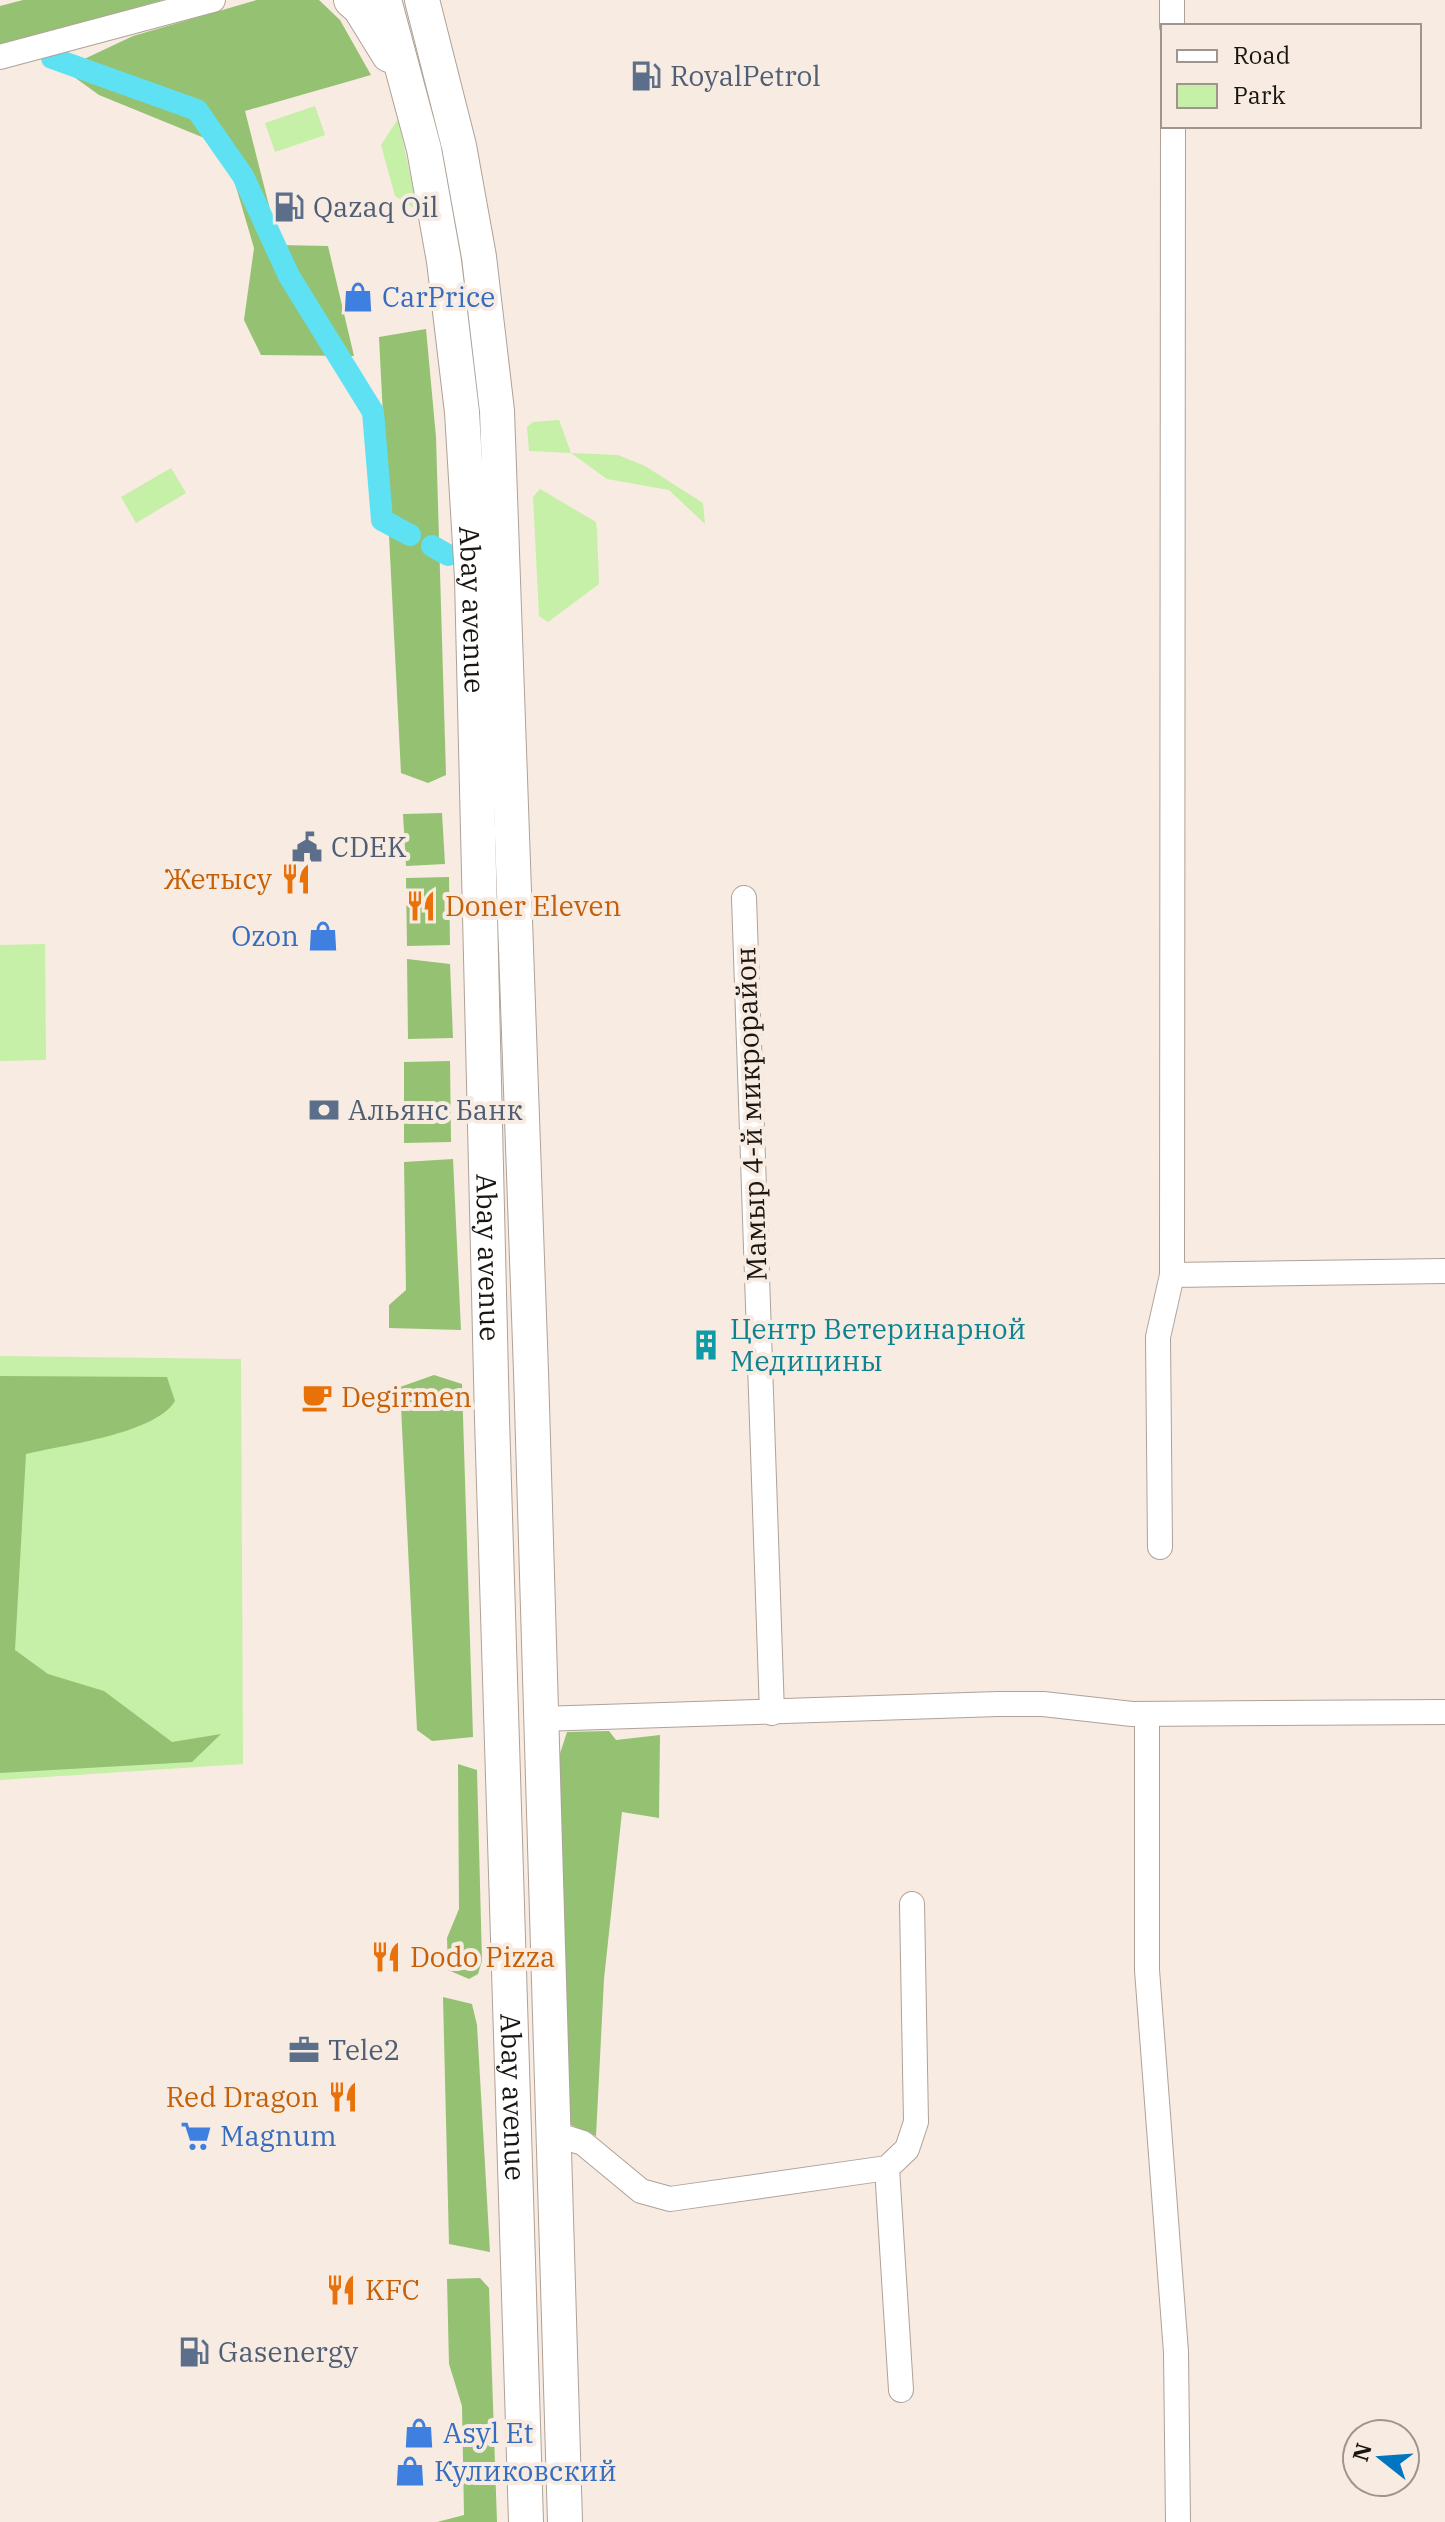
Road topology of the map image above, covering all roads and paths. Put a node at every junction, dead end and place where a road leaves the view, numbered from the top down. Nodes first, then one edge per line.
1 (213, 0) edge
2 (351, 0) edge
3 (384, 0) edge
4 (422, 0) edge
5 (444, 0) edge
6 (1172, 0) edge
7 (1172, 24) edge
8 (0, 57) edge
9 (444, 81) junction
10 (408, 84) junction
11 (1173, 128) edge
12 (744, 898) dead end
13 (1445, 1271) edge
14 (1172, 1275) junction
15 (1160, 1547) dead end
16 (1445, 1712) edge
17 (772, 1713) junction
18 (1147, 1714) junction
19 (540, 1719) junction
20 (912, 1904) dead end
21 (555, 2134) junction
22 (887, 2168) junction
23 (901, 2390) dead end
24 (526, 2522) edge
25 (565, 2522) edge
26 (1178, 2522) edge

1 - 8 street
2 - 10 main road
3 - 10 main road, Abay avenue
4 - 9 main road, Abay avenue
5 - 9 main road
6 - 7 street
9 - 19 main road, Abay avenue
10 - 24 main road, Abay avenue
11 - 14 street
12 - 17 street, Мамыр 4-й микрорайон
13 - 14 street
14 - 15 street
16 - 18 street
17 - 18 street
17 - 19 street
18 - 26 street
19 - 21 main road, Abay avenue
20 - 22 street
21 - 22 street
21 - 25 main road, Abay avenue
22 - 23 street

